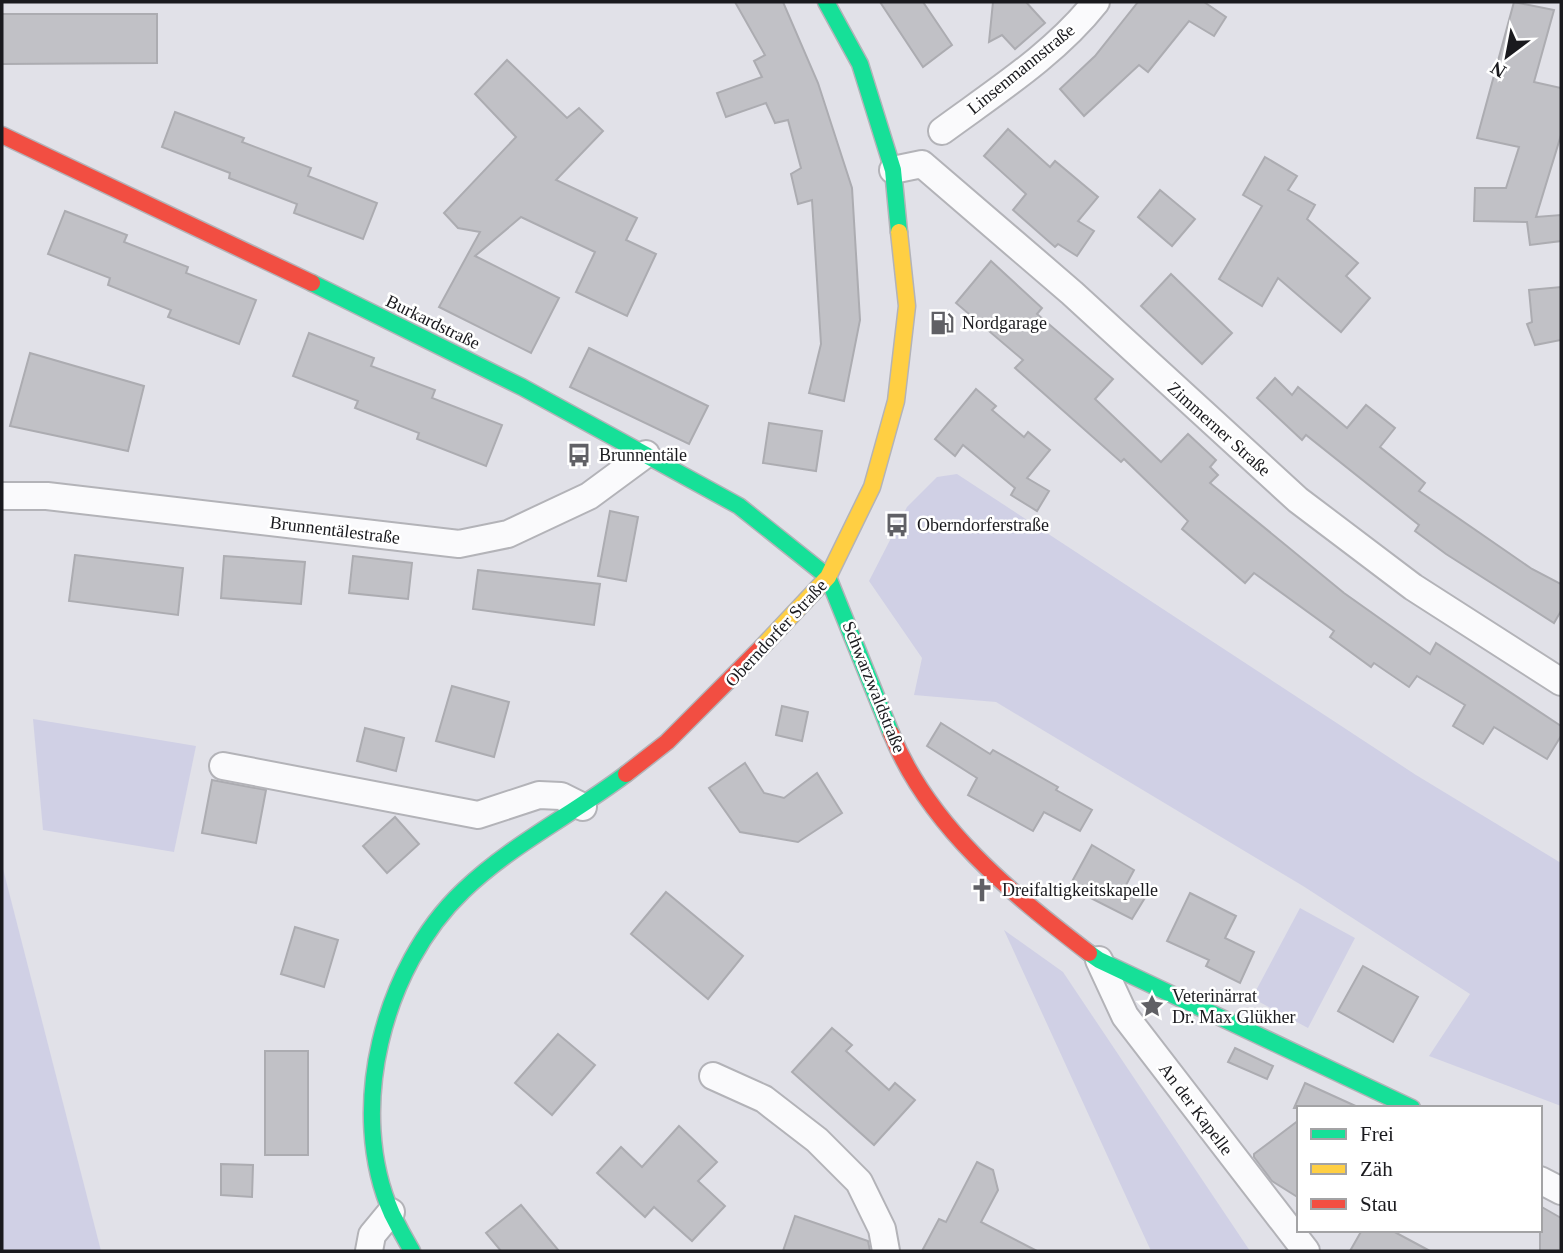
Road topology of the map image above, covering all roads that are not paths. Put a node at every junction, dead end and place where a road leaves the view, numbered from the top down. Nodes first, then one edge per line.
1 (826, 2) edge
2 (1096, 2) edge
3 (942, 131) dead end
4 (2, 135) edge
5 (893, 170) junction
6 (646, 454) junction
7 (2, 496) edge
8 (828, 577) junction
9 (1561, 682) edge
10 (223, 766) dead end
11 (583, 807) junction
12 (1099, 960) junction
13 (713, 1076) dead end
14 (1408, 1106) edge
15 (1542, 1181) edge
16 (1561, 1191) edge
17 (391, 1212) junction
18 (369, 1251) edge
19 (412, 1251) edge
20 (886, 1251) edge
21 (1306, 1251) edge

1 - 5 street, Oberndorfer Straße
2 - 3 street, Linsenmannstraße
4 - 6 street, Burkardstraße
5 - 8 street, Oberndorfer Straße
5 - 9 street, Zimmerner Straße
6 - 7 street, Brunnentälestraße
6 - 8 street, Burkardstraße
8 - 11 street, Oberndorfer Straße
8 - 12 street, Schwarzwaldstraße
10 - 11 street
11 - 17 street, Oberndorfer Straße
12 - 14 street, Schwarzwaldstraße
12 - 21 street, An der Kapelle
13 - 20 street
15 - 16 street
17 - 18 street
17 - 19 street, Oberndorfer Straße

